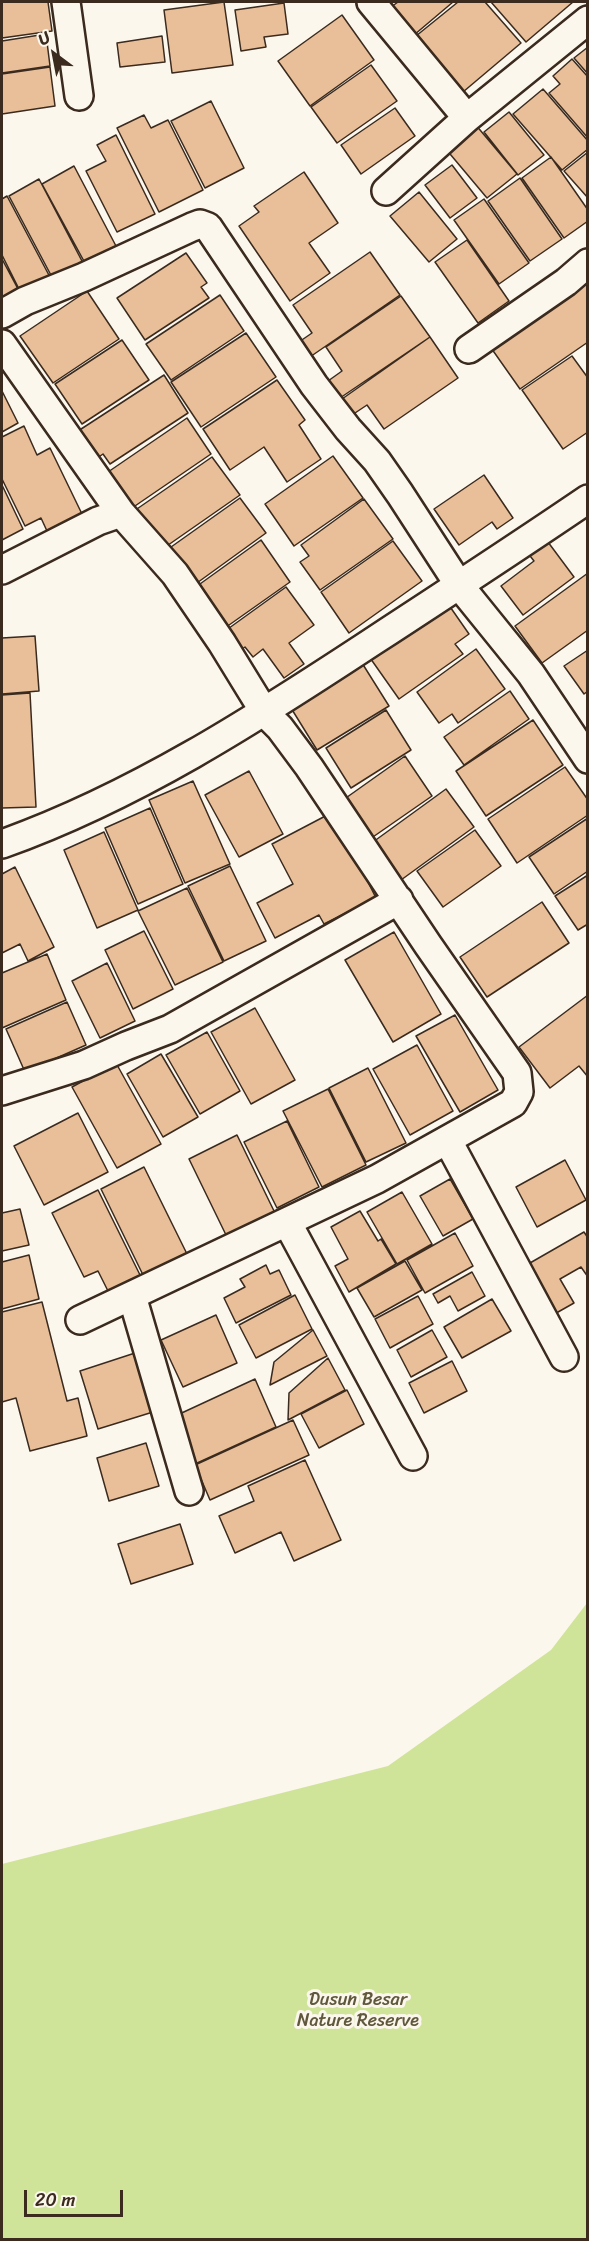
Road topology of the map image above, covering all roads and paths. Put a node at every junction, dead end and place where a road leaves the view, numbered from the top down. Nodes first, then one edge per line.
1 (371, 2) edge
2 (70, 3) edge
3 (588, 20) edge
4 (79, 96) dead end
5 (467, 118) junction
6 (386, 191) dead end
7 (588, 263) edge
8 (2, 314) edge
9 (2, 344) edge
10 (469, 348) dead end
11 (588, 500) edge
12 (121, 513) junction
13 (2, 570) edge
14 (459, 585) junction
15 (265, 712) junction
16 (588, 759) edge
17 (2, 844) edge
18 (399, 900) junction
19 (2, 1090) edge
20 (448, 1141) junction
21 (287, 1222) junction
22 (132, 1296) junction
23 (80, 1320) dead end
24 (564, 1357) dead end
25 (413, 1456) dead end
26 (189, 1491) dead end

1 - 5 street
2 - 4 street
3 - 5 street
5 - 6 street
7 - 10 street
8 - 14 street
9 - 12 street
11 - 14 street
12 - 13 street
12 - 15 street
14 - 15 street
14 - 16 street
15 - 17 street
15 - 18 street
18 - 19 street
18 - 20 street
20 - 21 street
20 - 24 street
21 - 22 street
21 - 25 street
22 - 23 street
22 - 26 street

